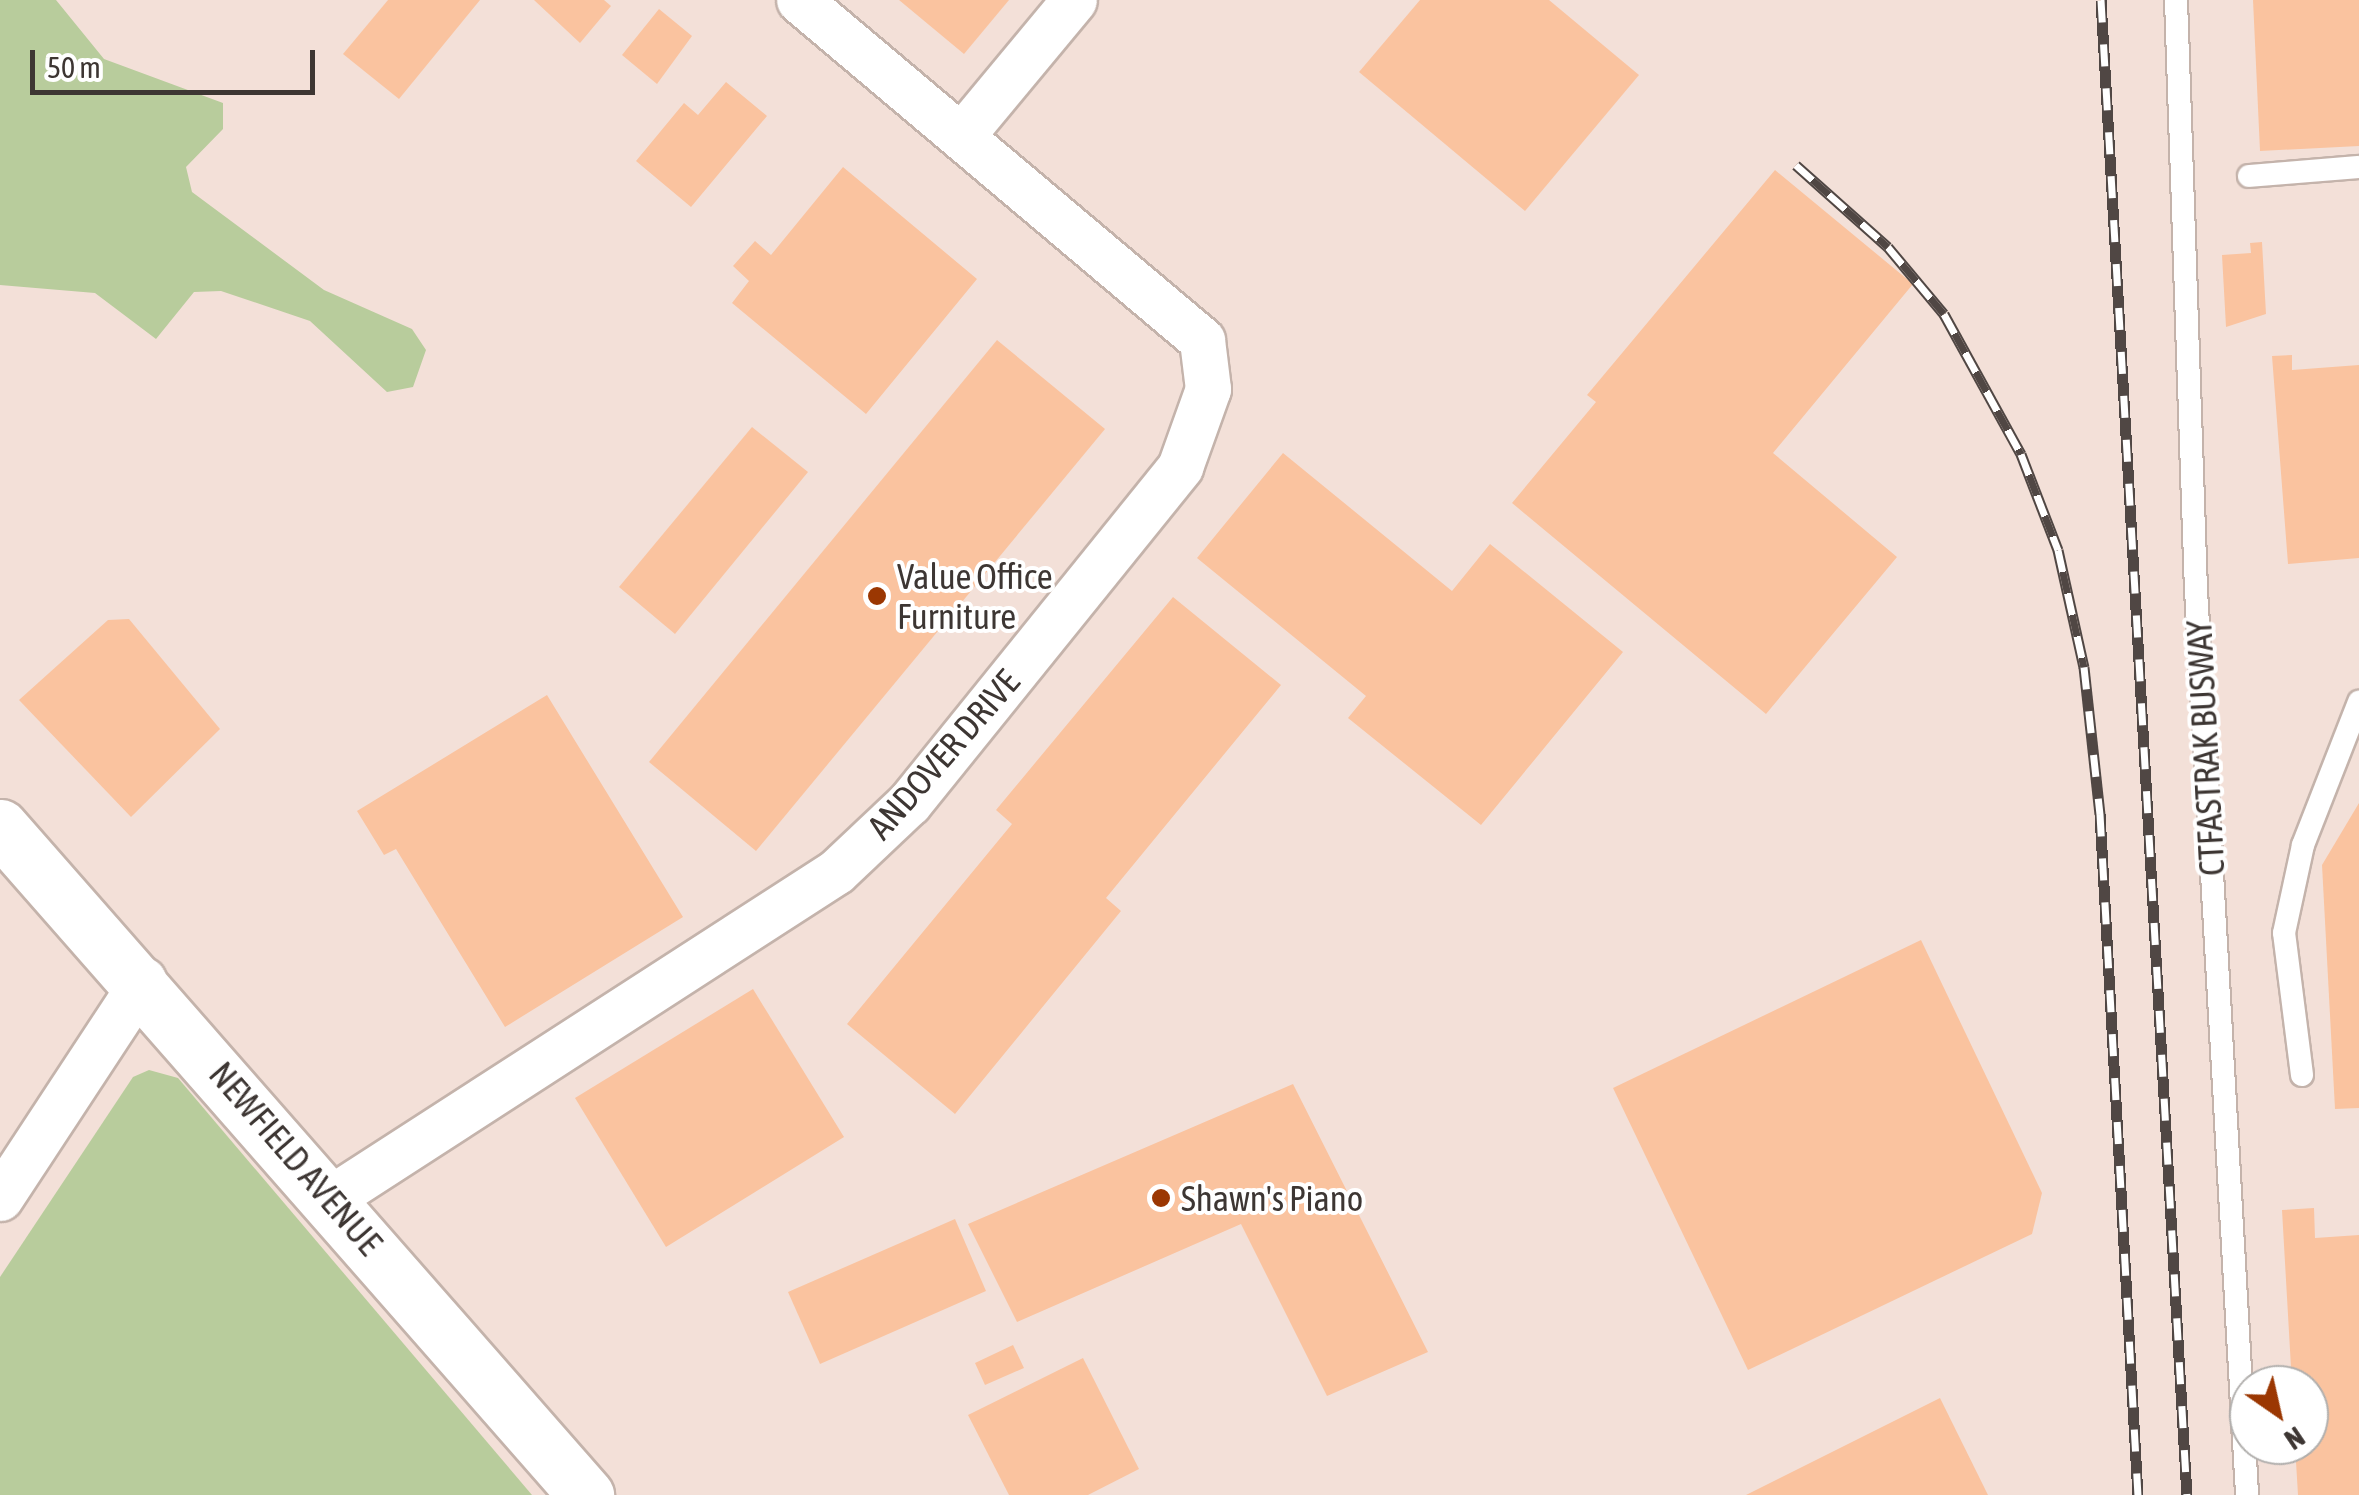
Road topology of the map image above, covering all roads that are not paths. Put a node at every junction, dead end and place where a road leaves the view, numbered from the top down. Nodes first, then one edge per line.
1 (799, 0) edge
2 (1074, 0) edge
3 (2176, 0) edge
4 (962, 134) junction
5 (2359, 166) edge
6 (2249, 176) dead end
7 (2359, 702) edge
8 (0, 827) edge
9 (142, 980) junction
10 (2302, 1075) dead end
11 (0, 1198) edge
12 (330, 1198) junction
13 (586, 1495) edge
14 (2248, 1495) edge

1 - 4 street, ANDOVER DRIVE
2 - 4 street
3 - 14 lane, CTFASTRAK BUSWAY
4 - 12 street, ANDOVER DRIVE
5 - 6 lane
7 - 10 lane
8 - 9 street, NEWFIELD AVENUE
9 - 11 street
9 - 12 street, NEWFIELD AVENUE
12 - 13 street, NEWFIELD AVENUE

